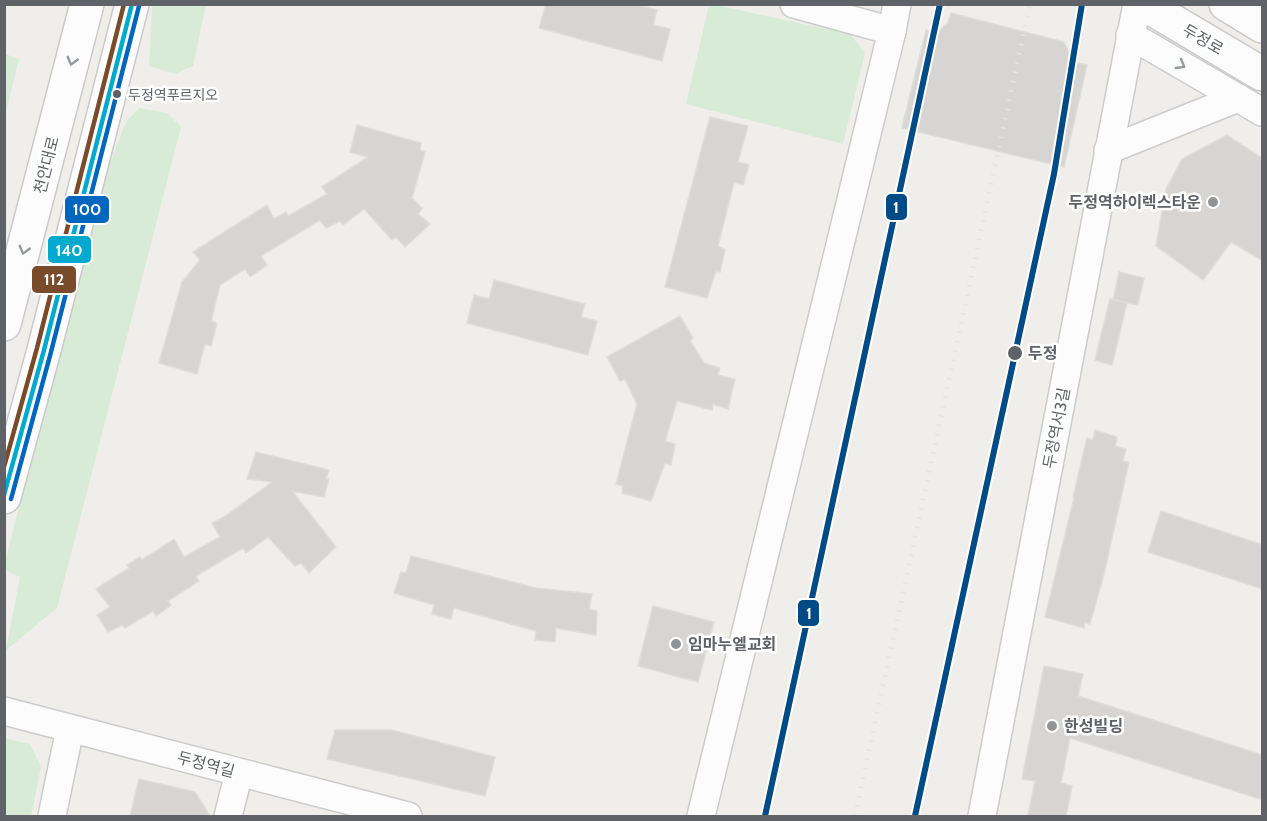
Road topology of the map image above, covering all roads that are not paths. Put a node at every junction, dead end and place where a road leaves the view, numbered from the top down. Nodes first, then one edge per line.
1 (87, 4) edge
2 (132, 4) edge
3 (795, 4) edge
4 (897, 4) edge
5 (1137, 4) edge
6 (1144, 4) edge
7 (1226, 4) edge
8 (1263, 26) edge
9 (892, 31) junction
10 (1130, 35) junction
11 (1262, 73) edge
12 (1238, 98) junction
13 (1263, 112) edge
14 (1108, 150) junction
15 (4, 324) edge
16 (4, 497) edge
17 (4, 711) edge
18 (70, 729) junction
19 (239, 773) junction
20 (52, 816) edge
21 (228, 816) edge
22 (408, 816) edge
23 (701, 816) edge
24 (982, 816) edge

1 -> 15 main road, 천안대로
2 - 16 main road
3 - 9 street
4 - 9 street
5 - 10 street, 두정역서3길
6 - 11 main road, 두정로
7 - 8 main road
9 - 23 street
10 -> 12 street
10 - 14 street, 두정역서3길
12 - 13 street
12 - 14 street
14 - 24 street, 두정역서3길
17 - 18 street, 두정역길
18 - 19 street, 두정역길
18 - 20 street
19 - 21 street
19 - 22 street, 두정역길

